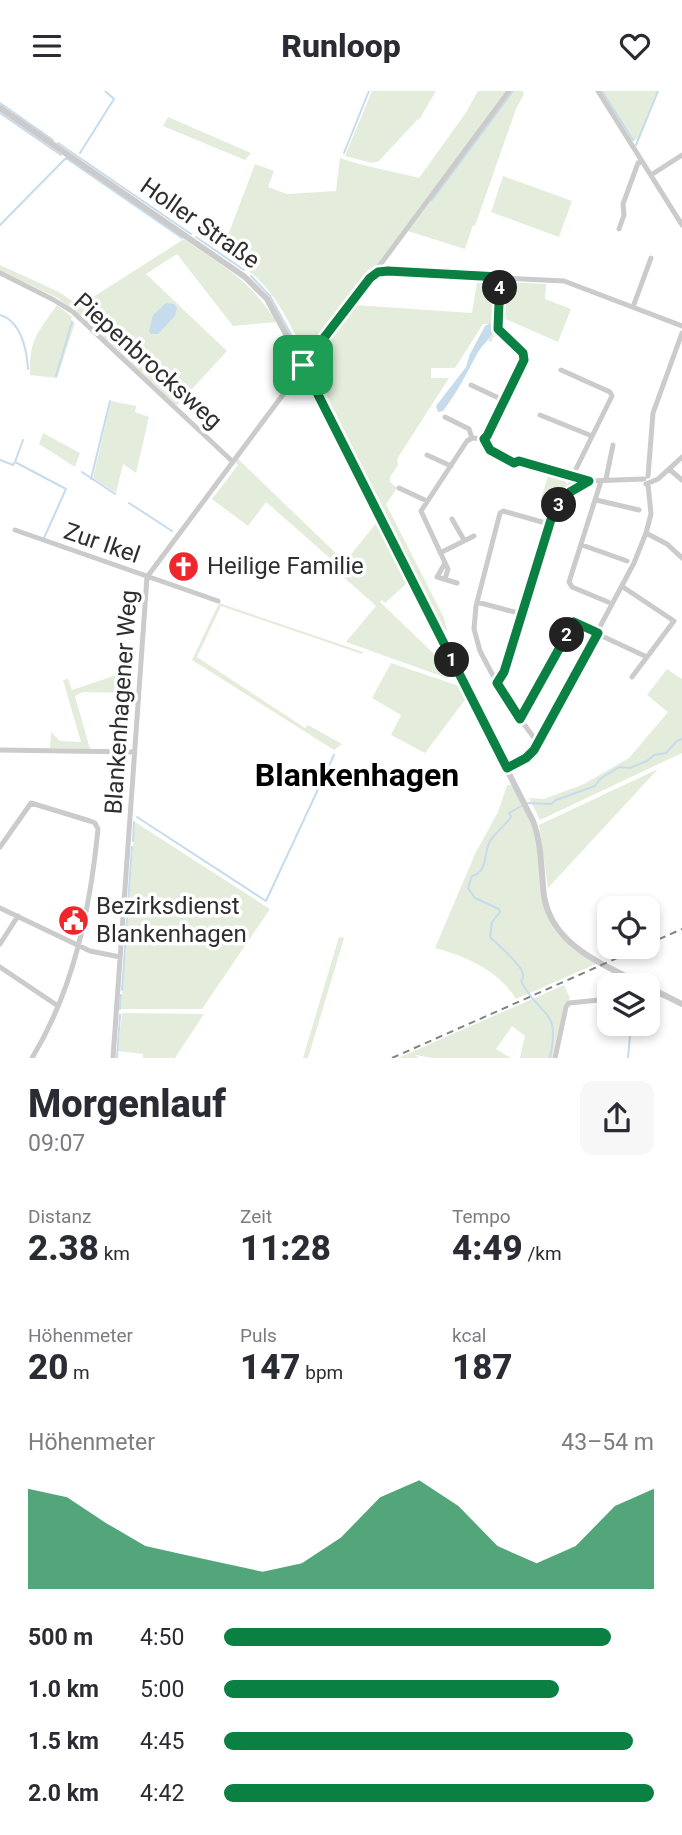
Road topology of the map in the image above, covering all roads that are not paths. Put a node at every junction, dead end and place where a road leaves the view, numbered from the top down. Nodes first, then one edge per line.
1 (509, 91) edge
2 (598, 91) edge
3 (0, 108) edge
4 (682, 155) edge
5 (642, 161) junction
6 (651, 175) junction
7 (682, 225) edge
8 (619, 229) dead end
9 (652, 258) dead end
10 (378, 272) junction
11 (0, 274) edge
12 (500, 277) junction
13 (633, 307) junction
14 (682, 326) edge
15 (682, 333) edge
16 (303, 365) junction
17 (561, 370) dead end
18 (471, 385) dead end
19 (505, 401) junction
20 (540, 415) dead end
21 (444, 417) dead end
22 (592, 436) junction
23 (472, 438) junction
24 (484, 439) junction
25 (613, 445) dead end
26 (427, 455) dead end
27 (682, 457) edge
28 (232, 461) junction
29 (451, 466) junction
30 (669, 468) junction
31 (572, 477) junction
32 (604, 480) junction
33 (648, 480) junction
34 (682, 480) edge
35 (589, 481) junction
36 (400, 488) dead end
37 (570, 492) junction
38 (596, 500) junction
39 (427, 502) junction
40 (639, 510) dead end
41 (452, 519) dead end
42 (549, 524) junction
43 (15, 530) dead end
44 (646, 533) junction
45 (474, 536) dead end
46 (464, 540) junction
47 (582, 545) junction
48 (440, 553) junction
49 (682, 558) edge
50 (627, 561) dead end
51 (147, 577) junction
52 (457, 583) dead end
53 (623, 587) junction
54 (218, 601) dead end
55 (608, 601) dead end
56 (477, 602) junction
57 (522, 614) junction
58 (598, 633) junction
59 (647, 657) junction
60 (632, 677) dead end
61 (497, 683) junction
62 (520, 719) junction
63 (538, 743) junction
64 (0, 751) edge
65 (135, 752) junction
66 (507, 768) junction
67 (0, 847) edge
68 (0, 908) edge
69 (18, 916) junction
70 (0, 944) edge
71 (79, 945) junction
72 (120, 957) junction
73 (0, 968) edge
74 (617, 973) edge
75 (660, 993) edge
76 (597, 1000) edge
77 (682, 1004) edge
78 (58, 1006) junction
79 (32, 1058) edge
80 (113, 1058) edge
81 (555, 1058) edge

1 - 10 street, Blankenhagener Weg
2 - 5 street
3 - 16 street, Holler Straße
4 - 6 street
5 - 6 street
5 - 8 street
6 - 7 street
9 - 13 street
10 - 12 street
10 - 16 street, Blankenhagener Weg
11 - 28 street, Piepenbrocksweg
12 - 13 street
12 - 19 street
13 - 14 street
15 - 33 street
16 - 28 street, Blankenhagener Weg
16 - 66 street, Holler Straße
17 - 22 street
18 - 19 street
19 - 24 street
20 - 22 street
21 - 23 street
22 - 31 street
23 - 24 street
23 - 29 street
24 - 31 street
25 - 32 street
26 - 29 street
27 - 30 street
28 - 51 street, Blankenhagener Weg
29 - 39 street
30 - 33 street
30 - 34 street
31 - 35 street
31 - 37 street
32 - 33 street
32 - 35 street
32 - 38 street
33 - 44 street
35 - 37 street
36 - 39 street
37 - 42 street
38 - 40 street
38 - 47 street
39 - 48 street
41 - 46 street
42 - 56 street
42 - 57 street
43 - 51 street, Zur Ikel
44 - 49 street
44 - 53 street
45 - 46 street
46 - 48 street
47 - 50 street
47 - 55 street
48 - 52 street
51 - 54 street, Zur Ikel
51 - 65 street, Blankenhagener Weg
53 - 58 street
53 - 59 street
56 - 57 street
56 - 61 street
57 - 61 street
58 - 59 street
58 - 62 street
58 - 63 street
59 - 60 street
61 - 62 street
62 - 63 street
63 - 66 street
64 - 65 street
65 - 72 street, Blankenhagener Weg
66 - 74 street, Holler Straße
67 - 71 street
68 - 69 street
69 - 70 street
69 - 71 street
71 - 72 street
71 - 78 street
72 - 80 street, Blankenhagener Weg
73 - 78 street
75 - 77 street, Holler Straße
76 - 81 street
78 - 79 street

